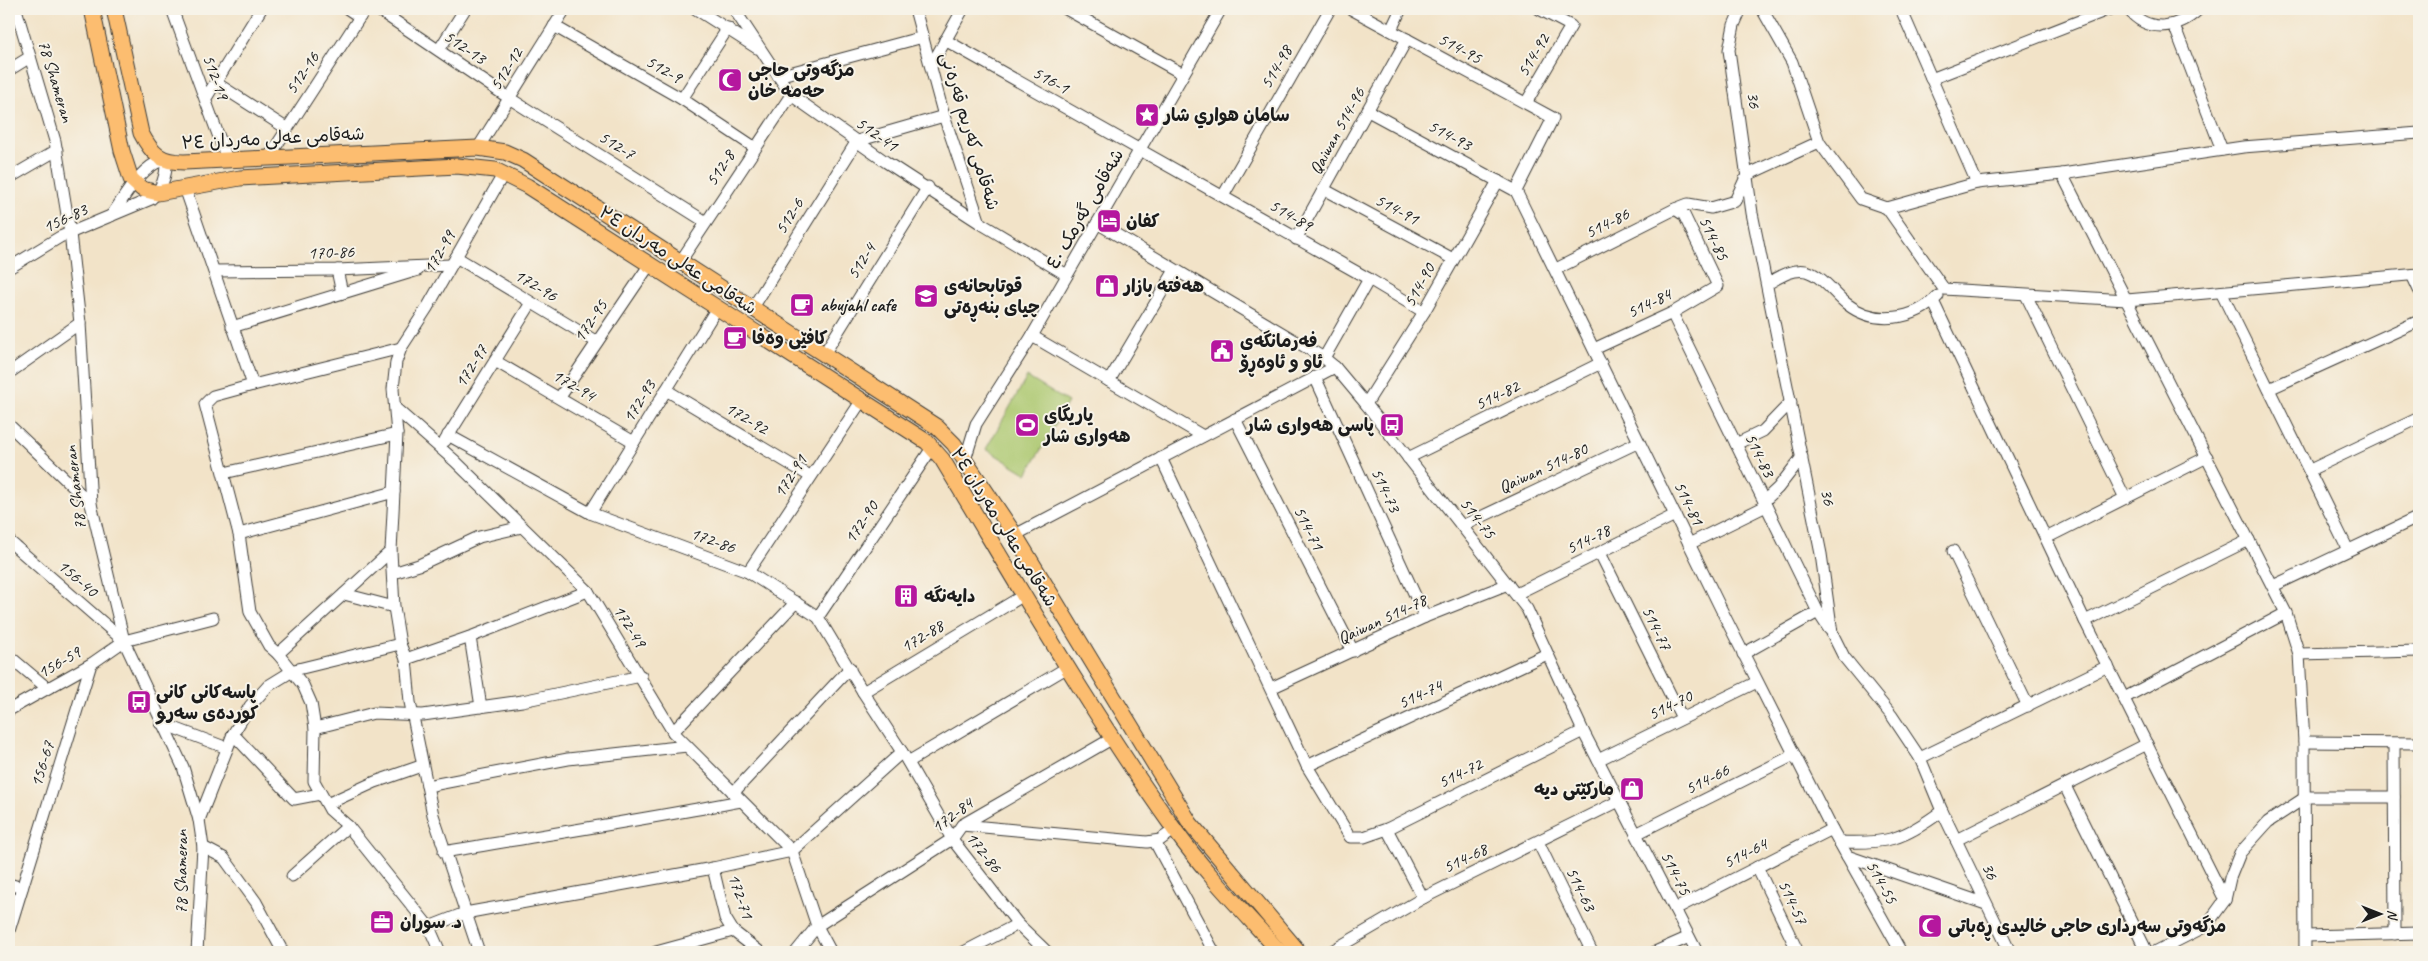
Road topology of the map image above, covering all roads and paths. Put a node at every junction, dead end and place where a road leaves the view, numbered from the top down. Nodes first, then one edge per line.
1 (16, 9) edge
2 (92, 9) edge
3 (114, 9) edge
4 (172, 9) edge
5 (261, 9) edge
6 (348, 9) edge
7 (377, 9) edge
8 (466, 9) edge
9 (565, 9) edge
10 (696, 9) edge
11 (734, 9) edge
12 (915, 9) edge
13 (963, 9) edge
14 (1066, 9) edge
15 (1221, 9) edge
16 (1330, 9) edge
17 (1351, 9) edge
18 (1401, 9) edge
19 (1539, 9) edge
20 (1741, 9) edge
21 (1762, 9) edge
22 (1901, 9) edge
23 (2110, 9) edge
24 (2128, 9) edge
25 (2199, 9) edge
26 (363, 13) edge
27 (554, 26) junction
28 (2174, 26) junction
29 (728, 28) junction
30 (1391, 30) junction
31 (923, 37) junction
32 (945, 40) junction
33 (1407, 40) junction
34 (439, 50) junction
35 (763, 52) junction
36 (30, 57) junction
37 (931, 66) junction
38 (9, 70) edge
39 (1183, 74) junction
40 (778, 76) junction
41 (1931, 79) junction
42 (216, 83) junction
43 (791, 95) junction
44 (206, 98) junction
45 (509, 98) junction
46 (682, 99) junction
47 (1526, 103) junction
48 (1368, 111) junction
49 (944, 116) junction
50 (286, 128) junction
51 (2419, 133) edge
52 (856, 141) junction
53 (1819, 142) junction
54 (754, 147) junction
55 (478, 148) junction
56 (57, 150) junction
57 (1139, 150) junction
58 (2222, 150) junction
59 (269, 157) junction
60 (233, 159) junction
61 (164, 161) junction
62 (504, 173) junction
63 (2062, 174) junction
64 (1747, 175) junction
65 (9, 178) edge
66 (240, 178) junction
67 (1498, 181) junction
68 (1977, 183) junction
69 (134, 184) junction
70 (928, 187) junction
71 (185, 188) junction
72 (1325, 190) junction
73 (1516, 191) junction
74 (158, 193) junction
75 (1223, 196) junction
76 (1887, 208) junction
77 (1675, 209) junction
78 (111, 216) junction
79 (706, 222) junction
80 (980, 223) junction
81 (1097, 224) junction
82 (70, 233) junction
83 (1296, 239) junction
84 (1453, 259) junction
85 (453, 261) junction
86 (680, 262) junction
87 (650, 264) junction
88 (427, 267) junction
89 (9, 268) edge
90 (1556, 269) junction
91 (214, 270) junction
92 (337, 270) junction
93 (1175, 270) junction
94 (2416, 274) edge
95 (1067, 275) junction
96 (1369, 279) junction
97 (1767, 284) junction
98 (1718, 286) joint
99 (1944, 289) junction
100 (2419, 290) edge
101 (2221, 292) junction
102 (342, 293) junction
103 (2026, 295) junction
104 (1933, 300) junction
105 (2127, 300) junction
106 (531, 303) junction
107 (717, 308) junction
108 (752, 309) junction
109 (1424, 312) junction
110 (1672, 313) junction
111 (2419, 321) edge
112 (80, 323) junction
113 (232, 327) junction
114 (1032, 336) junction
115 (597, 342) junction
116 (401, 348) junction
117 (1594, 349) junction
118 (824, 354) junction
119 (1324, 358) junction
120 (495, 360) junction
121 (1601, 363) junction
122 (1335, 367) junction
123 (9, 373) edge
124 (1315, 377) junction
125 (1109, 381) junction
126 (253, 385) junction
127 (2269, 389) junction
128 (666, 390) junction
129 (560, 397) junction
130 (862, 400) junction
131 (1790, 402) junction
132 (1366, 404) junction
133 (396, 410) junction
134 (2419, 418) edge
135 (1235, 420) junction
136 (976, 424) junction
137 (9, 425) edge
138 (397, 434) junction
139 (448, 435) junction
140 (1203, 436) junction
141 (634, 442) junction
142 (1640, 442) junction
143 (954, 444) junction
144 (1736, 444) junction
145 (932, 448) junction
146 (441, 449) junction
147 (1802, 457) junction
148 (2207, 457) junction
149 (1162, 458) junction
150 (1408, 458) junction
151 (966, 460) junction
152 (2310, 470) junction
153 (224, 473) junction
154 (810, 476) junction
155 (394, 492) junction
156 (2125, 498) junction
157 (91, 504) junction
158 (1765, 504) junction
159 (590, 513) junction
160 (1675, 516) junction
161 (2419, 517) edge
162 (1462, 526) junction
163 (522, 528) junction
164 (239, 534) junction
165 (1016, 535) junction
166 (2046, 538) junction
167 (2248, 540) junction
168 (9, 541) edge
169 (1689, 544) junction
170 (2348, 550) junction
171 (392, 551) junction
172 (1954, 551) dead end
173 (1600, 553) junction
174 (748, 572) junction
175 (393, 573) junction
176 (1039, 576) junction
177 (1508, 584) junction
178 (2273, 586) junction
179 (588, 591) junction
180 (1022, 591) junction
181 (344, 594) junction
182 (1516, 594) junction
183 (796, 602) junction
184 (1055, 603) junction
185 (394, 607) junction
186 (1818, 612) junction
187 (2286, 613) junction
188 (1037, 615) junction
189 (818, 617) junction
190 (1425, 617) junction
191 (213, 618) dead end
192 (2085, 621) junction
193 (1832, 633) junction
194 (470, 637) junction
195 (124, 641) junction
196 (400, 644) junction
197 (2419, 651) edge
198 (1353, 652) junction
199 (278, 654) junction
200 (1547, 654) junction
201 (1743, 654) junction
202 (2298, 654) junction
203 (9, 656) edge
204 (406, 659) junction
205 (91, 664) junction
206 (2108, 666) junction
207 (1068, 667) junction
208 (850, 668) junction
209 (292, 672) junction
210 (641, 676) junction
211 (1757, 682) junction
212 (47, 688) junction
213 (1271, 688) junction
214 (863, 692) junction
215 (2124, 698) junction
216 (2028, 706) junction
217 (481, 707) junction
218 (9, 710) edge
219 (414, 714) junction
220 (1682, 718) junction
221 (161, 723) junction
222 (315, 728) junction
223 (1583, 731) junction
224 (673, 732) junction
225 (233, 734) junction
226 (1113, 738) junction
227 (2304, 742) junction
228 (2147, 744) junction
229 (2394, 744) junction
230 (2419, 744) edge
231 (687, 746) junction
232 (227, 748) junction
233 (1794, 755) junction
234 (905, 757) junction
235 (1920, 758) junction
236 (1598, 760) junction
237 (422, 766) junction
238 (1307, 766) junction
239 (427, 786) junction
240 (2065, 786) junction
241 (320, 794) junction
242 (737, 797) junction
243 (2306, 797) junction
244 (2394, 797) junction
245 (1619, 802) junction
246 (326, 804) junction
247 (1942, 811) junction
248 (199, 820) junction
249 (962, 825) junction
250 (348, 826) junction
251 (1387, 829) junction
252 (1832, 829) junction
253 (1174, 830) junction
254 (1636, 834) junction
255 (952, 839) junction
256 (1956, 840) junction
257 (1155, 842) junction
258 (1538, 842) junction
259 (1839, 842) junction
260 (202, 847) junction
261 (444, 852) junction
262 (792, 852) junction
263 (1847, 856) junction
264 (1757, 867) junction
265 (713, 868) junction
266 (292, 876) dead end
267 (9, 884) edge
268 (22, 888) junction
269 (1422, 898) junction
270 (2225, 900) junction
271 (1986, 904) junction
272 (1675, 909) junction
273 (465, 913) junction
274 (1018, 924) junction
275 (817, 926) junction
276 (429, 927) junction
277 (9, 931) edge
278 (734, 931) junction
279 (2419, 933) edge
280 (2395, 934) junction
281 (2306, 936) junction
282 (1689, 937) junction
283 (197, 952) edge
284 (283, 952) edge
285 (440, 952) edge
286 (479, 952) edge
287 (656, 952) edge
288 (760, 952) edge
289 (796, 952) edge
290 (831, 952) edge
291 (964, 952) edge
292 (1048, 952) edge
293 (1214, 952) edge
294 (1280, 952) edge
295 (1299, 952) edge
296 (1330, 952) edge
297 (1592, 952) edge
298 (1655, 952) edge
299 (1697, 952) edge
300 (1798, 952) edge
301 (1901, 952) edge
302 (2010, 952) edge
303 (2147, 952) edge
304 (2154, 952) edge
305 (2305, 952) edge

1 - 36 street, 78 Shameran
2 - 69 main road
3 - 61 main road, شەقامی عەلی مەردان ٣٤
4 - 44 street, 512-19
5 - 42 street
6 - 26 street
7 - 34 street, 512-13
8 - 34 street
9 - 27 street, 512-12
10 - 29 street
11 - 35 street, 512-41
12 - 31 street, شەقامی کەریم قەرەنی
13 - 32 street
14 - 39 street
15 - 39 street, شەقامی گەرمک ٤٠
16 - 75 street, 514-98
17 - 30 street, 514-95
18 - 30 street
19 - 47 street, 514-92
20 - 64 street, 36
21 - 53 street
22 - 41 street
23 - 41 street
24 - 28 street
25 - 28 street
26 - 50 street, 512-16
27 - 45 street, 512-12
27 - 46 street, 512-9
28 - 58 street
29 - 35 street
29 - 46 street
30 - 33 street, 514-95
31 - 37 street, شەقامی کەریم قەرەنی
31 - 40 street
32 - 37 street
32 - 57 street, 516-1
33 - 47 street, 514-95
33 - 48 street, Qaiwan 514-96
34 - 45 street, 512-13
35 - 40 street, 512-41
36 - 38 street
36 - 56 street, 78 Shameran
37 - 49 street, شەقامی کەریم قەرەنی
39 - 57 street, شەقامی گەرمک ٤٠
40 - 43 street, 512-41
41 - 68 street
42 - 44 street
42 - 50 street
43 - 52 street, 512-41
43 - 54 street, 512-8
44 - 60 street, 512-19
45 - 55 street, 512-12
45 - 79 street, 512-7
46 - 54 street, 512-9
47 - 73 street, 514-95
48 - 67 street, 514-93
48 - 72 street, Qaiwan 514-96
49 - 52 street
49 - 80 street, شەقامی کەریم قەرەنی
50 - 59 street, 512-16
51 - 58 street
52 - 70 street, 512-41
52 - 108 street, 512-6
53 - 64 street
53 - 76 street
54 - 79 street, 512-8
55 - 59 main road, شەقامی عەلی مەردان ٣٤
55 - 86 main road, شەقامی عەلی مەردان ٣٤
56 - 65 street
56 - 82 street, 78 Shameran
57 - 75 street, 514-89
57 - 81 street, شەقامی گەرمک ٤٠
58 - 63 street
59 - 60 main road, شەقامی عەلی مەردان ٣٤
60 - 61 main road, شەقامی عەلی مەردان ٣٤
60 - 66 main road
61 - 69 street, 156-83
61 - 74 street
62 - 66 main road, شەقامی عەلی مەردان ٣٤
62 - 85 street, 172-99
62 - 87 main road, شەقامی عەلی مەردان ٣٤
63 - 68 street
63 - 105 street
64 - 77 street, 514-86
64 - 97 street, 36
66 - 71 main road, شەقامی عەلی مەردان ٣٤
67 - 73 street, 514-93
67 - 84 street, 514-90
68 - 76 street
69 - 74 main road
69 - 78 street, 156-83
70 - 80 street, 512-41
70 - 118 street, 512-4
71 - 74 main road, شەقامی عەلی مەردان ٣٤
71 - 91 street
72 - 83 street, Qaiwan 514-96
72 - 84 street, 514-91
73 - 90 street, 514-81
74 - 78 street, 156-83
75 - 83 street, 514-89
76 - 99 street
77 - 90 street, 514-86
77 - 98 street, 514-85
78 - 82 street, 156-83
79 - 86 street, 512-8
80 - 95 street, شەقامی کەریم قەرەنی
81 - 93 street, 514-75
81 - 95 street, شەقامی گەرمک ٤٠
82 - 89 street, 156-83
82 - 112 street, 78 Shameran
83 - 96 street, 514-89
84 - 109 street, 514-90
85 - 88 street, 170-86
85 - 106 street, 172-96
85 - 116 street, 172-99
86 - 108 main road, شەقامی عەلی مەردان ٣٤
87 - 107 main road, شەقامی عەلی مەردان ٣٤
87 - 115 street, 172-95
88 - 92 street, 170-86
88 - 102 street
90 - 117 street, 514-81
91 - 92 street, 170-86
91 - 113 street
92 - 102 street
93 - 119 street, 514-75
93 - 125 street
94 - 100 street
94 - 101 street
95 - 114 street, شەقامی گەرمک ٤٠
96 - 109 street, 514-89
96 - 119 street
97 - 104 street
97 - 131 street, 36
98 - 110 street, 514-84
99 - 103 street
99 - 104 street
101 - 105 street
101 - 127 street
102 - 113 street
103 - 105 street
103 - 156 street
104 - 166 street
105 - 148 street
106 - 115 street, 172-96
106 - 120 street, 172-97
107 - 128 street, 172-93
107 - 130 main road, شەقامی عەلی مەردان ٣٤
108 - 118 main road, شەقامی عەلی مەردان ٣٤
109 - 132 street, 514-90
110 - 117 street, 514-84
110 - 144 street, 514-83
111 - 127 street
112 - 123 street
112 - 157 street, 78 Shameran
113 - 126 street
114 - 125 street
114 - 136 street, شەقامی گەرمک ٤٠
115 - 129 street, 172-95
116 - 126 street
116 - 133 street, 172-99
117 - 121 street, 514-81
118 - 143 main road, شەقامی عەلی مەردان ٣٤
119 - 122 street, 514-75
120 - 129 street, 172-94
120 - 139 street, 172-97
121 - 142 street, 514-81
121 - 150 street, 514-82
122 - 124 street
122 - 132 street, 514-75
124 - 135 street
124 - 190 street, 514-73
125 - 140 street
126 - 153 street
127 - 152 street
128 - 141 street, 172-93
128 - 154 street, 172-92
129 - 141 street, 172-94
130 - 145 main road, شەقامی عەلی مەردان ٣٤
130 - 154 street, 172-91
131 - 144 street
131 - 147 street, 36
132 - 150 street, 514-75
133 - 138 street, 172-99
133 - 146 street, 172-49
134 - 152 street
135 - 140 street
135 - 198 street, 514-71
136 - 143 street, شەقامی گەرمک ٤٠
136 - 151 street, شەقامی گەرمک ٤٠
137 - 157 street
138 - 153 street
138 - 155 street, 172-99
139 - 146 street, 172-97
139 - 159 street, 172-86
140 - 149 street
141 - 159 street, 172-93
142 - 160 street, 514-81
142 - 162 street, Qaiwan 514-80
143 - 151 main road, شەقامی عەلی مەردان ٣٤
144 - 158 street, 514-83
145 - 180 main road, شەقامی عەلی مەردان ٣٤
145 - 189 street, 172-90
146 - 163 street, 172-49
147 - 158 street
147 - 193 street, 36
148 - 156 street
148 - 167 street
149 - 165 street
149 - 213 street
150 - 162 street, 514-75
151 - 165 main road, شەقامی عەلی مەردان ٣٤
152 - 170 street
153 - 164 street
154 - 174 street, 172-91
155 - 164 street
155 - 171 street, 172-99
156 - 166 street
157 - 195 street, 78 Shameran
158 - 169 street
158 - 186 street, 514-83
159 - 174 street, 172-86
160 - 169 street, 514-81
160 - 173 street, 514-78
161 - 170 street
162 - 177 street, 514-75
163 - 175 street
163 - 179 street, 172-49
164 - 199 street
165 - 176 main road, شەقامی عەلی مەردان ٣٤
166 - 192 street
167 - 178 street
167 - 192 street
168 - 195 street, 156-40
169 - 201 street, 514-81
170 - 178 street
171 - 175 street, 172-99
171 - 181 street
172 - 216 street
173 - 182 street, 514-78
173 - 220 street, 514-77
174 - 183 street, 172-86
175 - 185 street, 172-99
176 - 180 main road
176 - 184 main road, شەقامی عەلی مەردان ٣٤
177 - 182 street, 514-75
177 - 190 street, Qaiwan 514-78
178 - 187 street
179 - 194 street
179 - 210 street, 172-49
180 - 188 main road, شەقامی عەلی مەردان ٣٤
180 - 214 street, 172-88
181 - 185 street
181 - 199 street
182 - 200 street, 514-75
183 - 189 street, 172-86
183 - 224 street
184 - 188 main road
184 - 295 main road, شەقامی عەلی مەردان ٣٤
185 - 196 street, 172-99
186 - 193 street, 514-83
186 - 201 street
187 - 202 street
187 - 215 street
188 - 207 main road, شەقامی عەلی مەردان ٣٤
189 - 208 street, 172-86
190 - 198 street, Qaiwan 514-78
191 - 195 street
192 - 206 street
193 - 235 street, 36
194 - 204 street
194 - 217 street
195 - 205 street, 156-59
195 - 221 street, 78 Shameran
196 - 204 street, 172-99
196 - 209 street
197 - 202 street
198 - 213 street, Qaiwan 514-78
199 - 209 street
200 - 223 street, 514-75
200 - 238 street, 514-74
201 - 211 street, 514-81
202 - 227 street
203 - 212 street
204 - 219 street, 172-99
205 - 212 street, 156-59
205 - 268 street, 156-67
206 - 215 street
206 - 216 street
207 - 226 main road, شەقامی عەلی مەردان ٣٤
207 - 234 street
208 - 214 street, 172-86
208 - 242 street
209 - 222 street
209 - 225 street
210 - 217 street
210 - 224 street, 172-49
211 - 220 street, 514-70
211 - 233 street, 514-81
212 - 218 street, 156-59
213 - 238 street
214 - 234 street, 172-86
215 - 228 street
216 - 235 street
217 - 219 street
219 - 222 street
219 - 237 street, 172-99
220 - 236 street, 514-70
221 - 232 street
221 - 248 street, 78 Shameran
222 - 241 street
223 - 236 street, 514-75
223 - 251 street, 514-72
224 - 231 street, 172-49
225 - 232 street
225 - 241 street
226 - 249 street, 172-84
226 - 253 main road, شەقامی عەلی مەردان ٣٤
227 - 229 street
227 - 243 street
228 - 240 street
228 - 270 street
229 - 230 street
229 - 244 street
231 - 239 street
231 - 242 street, 172-49
232 - 248 street
233 - 252 street, 514-81
233 - 254 street, 514-66
234 - 255 street, 172-86
234 - 262 street
235 - 247 street, 36
236 - 245 street, 514-75
237 - 239 street, 172-99
237 - 246 street
238 - 251 street, 514-72
239 - 261 street, 172-99
240 - 256 street
240 - 303 street
241 - 246 street
242 - 261 street
242 - 262 street, 172-49
243 - 244 street
243 - 270 street
243 - 281 street
244 - 280 street
245 - 254 street, 514-75
245 - 258 street, 514-68
246 - 250 street
247 - 256 street, 36
247 - 259 street
248 - 260 street, 78 Shameran
249 - 255 street, 172-84
249 - 257 street
250 - 266 street
250 - 276 street
251 - 269 street
252 - 259 street, 514-55
252 - 264 street, 514-64
253 - 257 street
253 - 294 main road, شەقامی عەلی مەردان ٣٤
254 - 272 street, 514-75
255 - 274 street, 172-86
255 - 275 street, 172-84
256 - 271 street, 36
257 - 293 street
258 - 269 street, 514-68
258 - 297 street, 514-63
259 - 263 street, 514-55
260 - 283 street, 78 Shameran
260 - 284 street
261 - 273 street, 172-99
262 - 265 street
262 - 275 street, 172-49
263 - 271 street
263 - 301 street, 514-55
264 - 272 street, 514-64
264 - 300 street, 514-57
265 - 273 street
265 - 278 street, 172-71
267 - 268 street
268 - 277 street, 156-67
269 - 296 street, 514-68
270 - 304 street
271 - 302 street, 36
272 - 282 street, 514-75
273 - 276 street
273 - 286 street, 172-99
274 - 291 street
274 - 292 street, 172-86
275 - 289 street
275 - 290 street, 172-49
276 - 285 street
278 - 287 street
278 - 288 street, 172-71
279 - 280 street
280 - 281 street
281 - 305 street
282 - 298 street
282 - 299 street, 514-75

